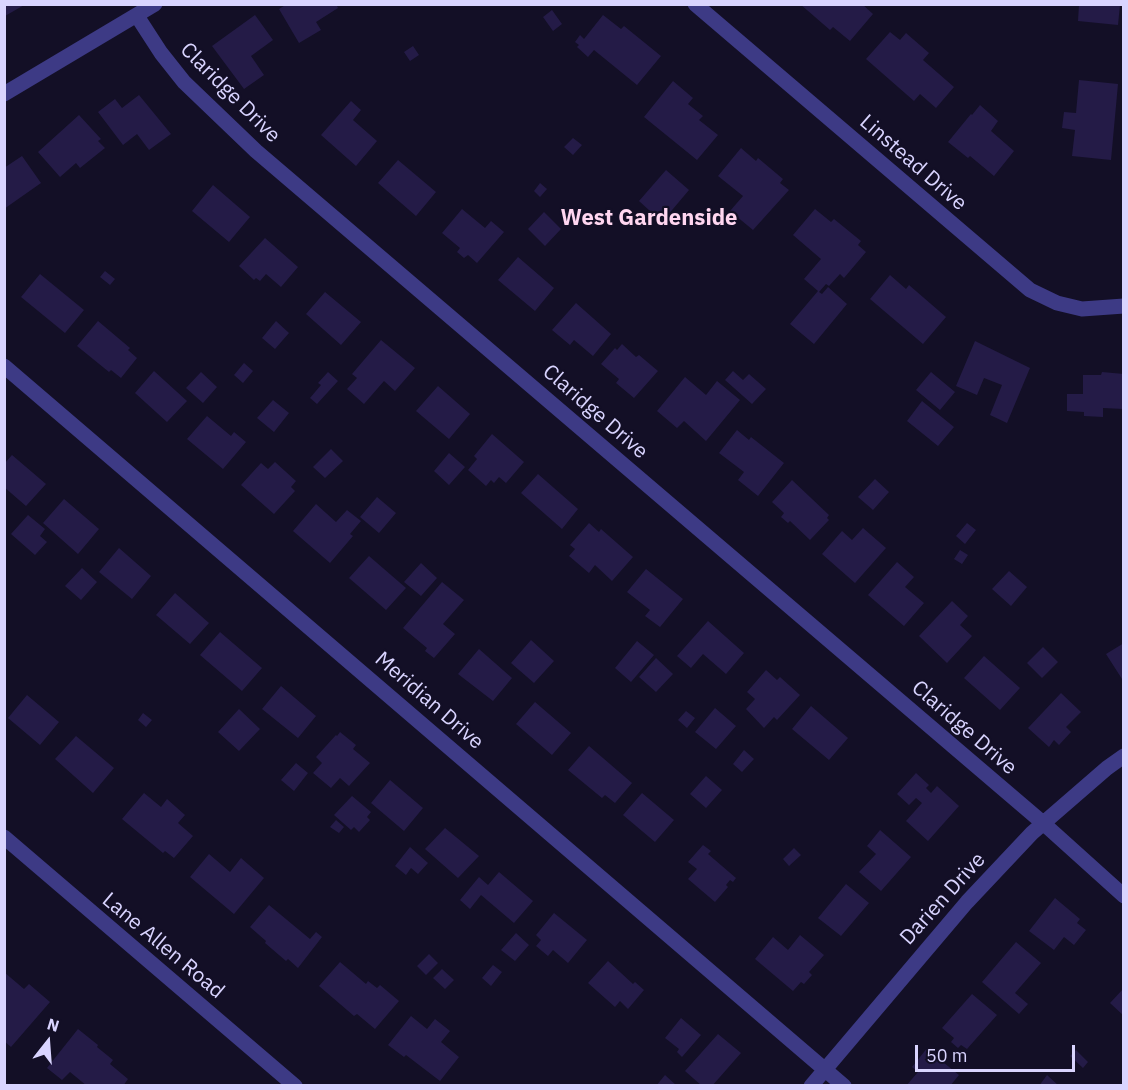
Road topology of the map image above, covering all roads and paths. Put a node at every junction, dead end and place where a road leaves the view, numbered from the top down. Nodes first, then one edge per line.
1 (155, 4) edge
2 (695, 4) edge
3 (137, 16) junction
4 (4, 94) edge
5 (1124, 306) edge
6 (4, 366) edge
7 (1124, 756) edge
8 (1043, 823) junction
9 (4, 837) edge
10 (1124, 896) edge
11 (826, 1069) junction
12 (295, 1086) edge
13 (811, 1086) edge
14 (844, 1086) edge

1 - 3 street
2 - 5 street, Linstead Drive
3 - 4 street
3 - 8 street, Claridge Drive
6 - 11 street, Meridian Drive
7 - 8 street, Darien Drive
8 - 10 street, Claridge Drive
8 - 11 street, Darien Drive
9 - 12 street, Lane Allen Road
11 - 13 street, Darien Drive
11 - 14 street, Meridian Drive

